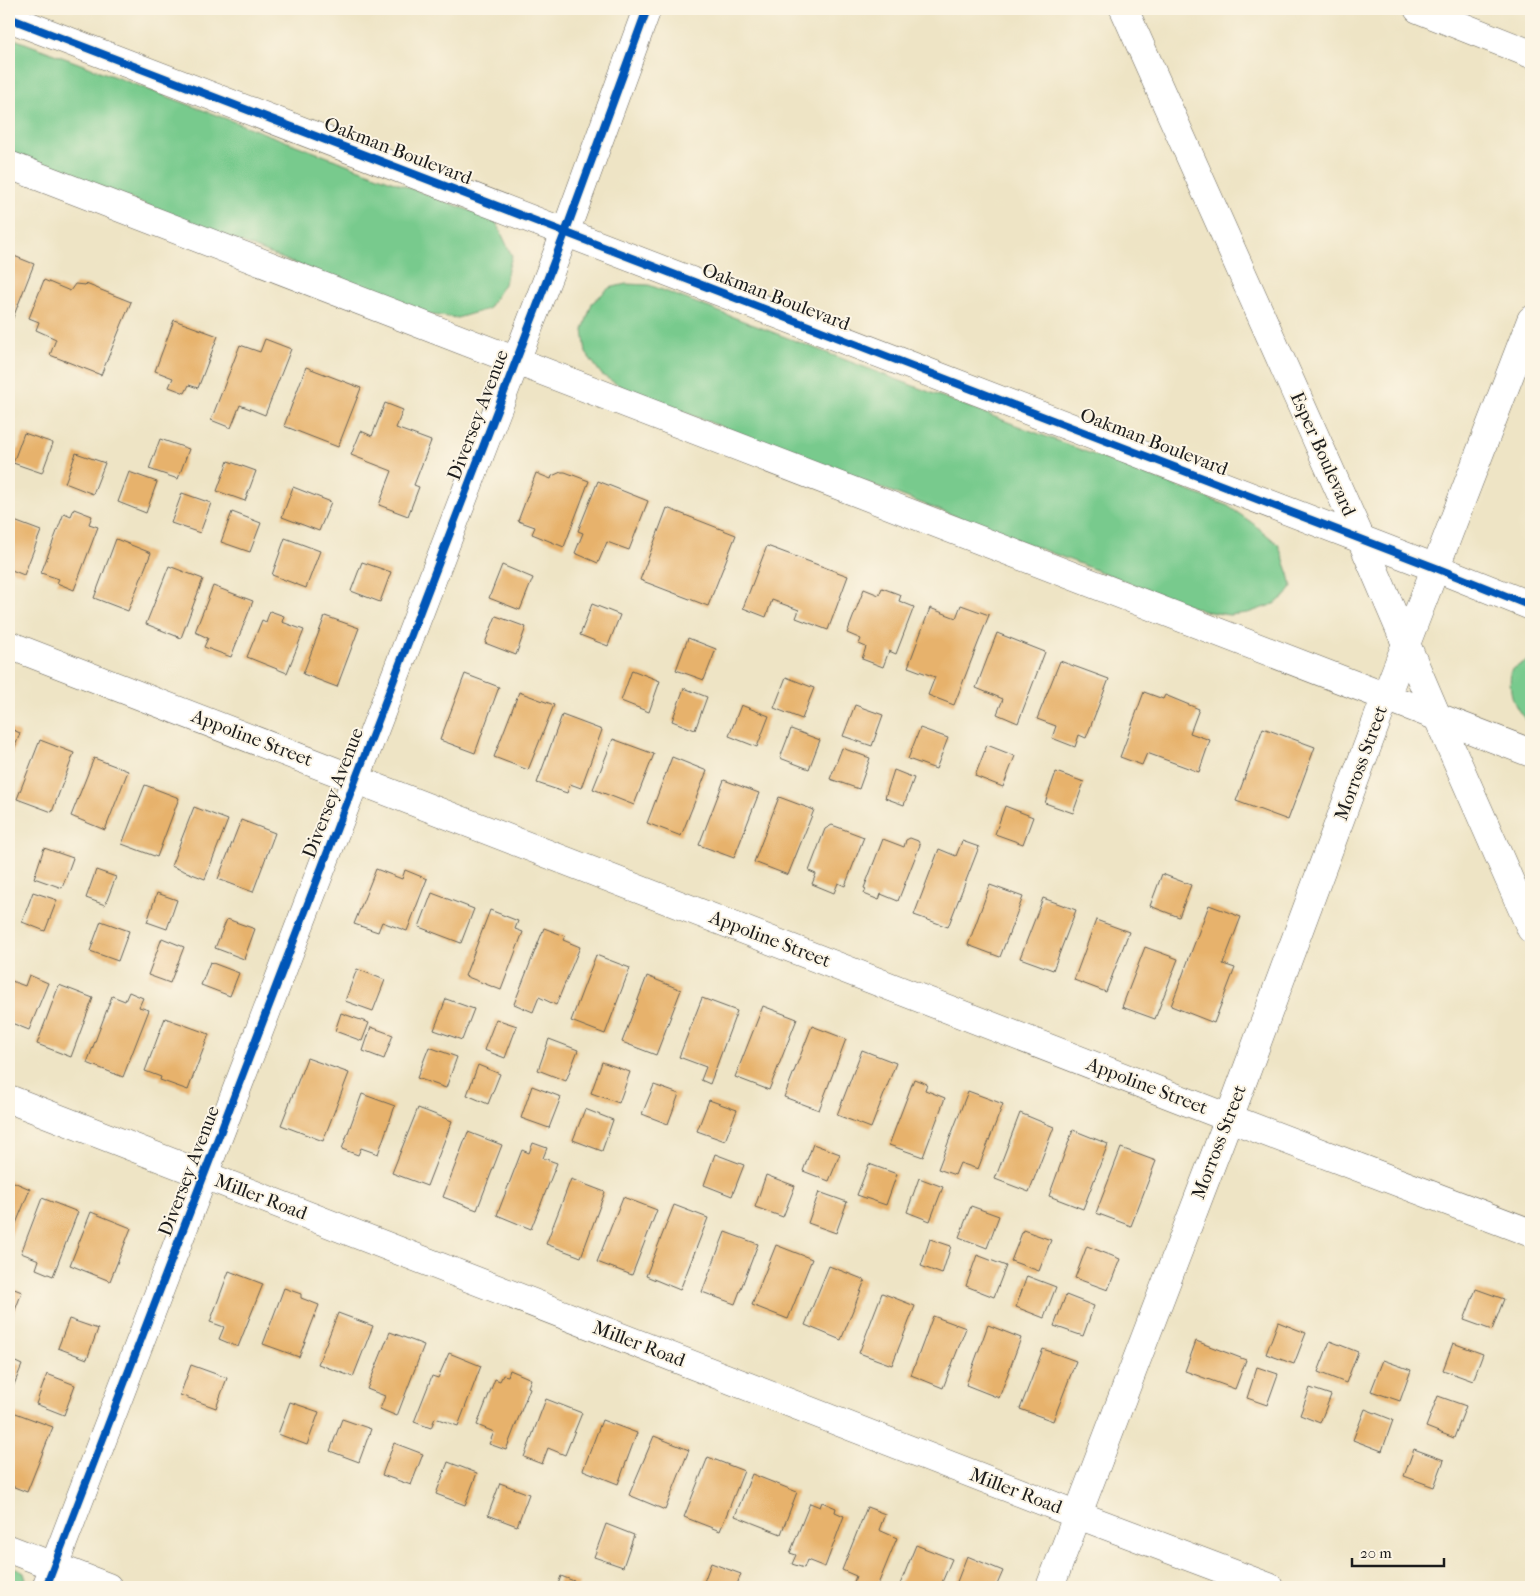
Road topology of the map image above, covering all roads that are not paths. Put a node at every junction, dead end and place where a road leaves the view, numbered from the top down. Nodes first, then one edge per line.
1 (647, 9) edge
2 (1124, 9) edge
3 (1418, 9) edge
4 (9, 18) edge
5 (1531, 54) edge
6 (9, 165) edge
7 (565, 233) junction
8 (1531, 320) edge
9 (516, 361) junction
10 (1361, 540) junction
11 (1436, 568) junction
12 (1531, 606) edge
13 (1406, 644) junction
14 (9, 645) edge
15 (1386, 696) junction
16 (1437, 716) junction
17 (1531, 753) edge
18 (356, 778) junction
19 (1531, 929) edge
20 (9, 1099) edge
21 (1229, 1118) junction
22 (205, 1174) junction
23 (1531, 1233) edge
24 (1078, 1515) junction
25 (9, 1549) edge
26 (50, 1577) edge
27 (108, 1587) edge
28 (1050, 1587) edge
29 (1269, 1587) edge

1 - 7 street, Diversey Avenue
2 - 10 street, Esper Boulevard
3 - 5 street
4 - 7 street, Oakman Boulevard
6 - 9 street
7 - 9 street, Diversey Avenue
7 - 10 street, Oakman Boulevard
8 - 11 street
9 - 15 street
9 - 18 street, Diversey Avenue
10 - 11 street, Oakman Boulevard
10 - 13 street, Esper Boulevard
11 - 12 street, Oakman Boulevard
11 - 13 street, Morross Street
13 - 15 street, Morross Street
13 - 16 street, Esper Boulevard
14 - 18 street, Appoline Street
15 - 16 street
15 - 21 street, Morross Street
16 - 17 street
16 - 19 street, Esper Boulevard
18 - 21 street, Appoline Street
18 - 22 street, Diversey Avenue
20 - 22 street, Miller Road
21 - 23 street, Appoline Street
21 - 24 street, Morross Street
22 - 24 street, Miller Road
22 - 26 street, Diversey Avenue
24 - 28 street, Morross Street
24 - 29 street, Miller Road
25 - 26 street
26 - 27 street

